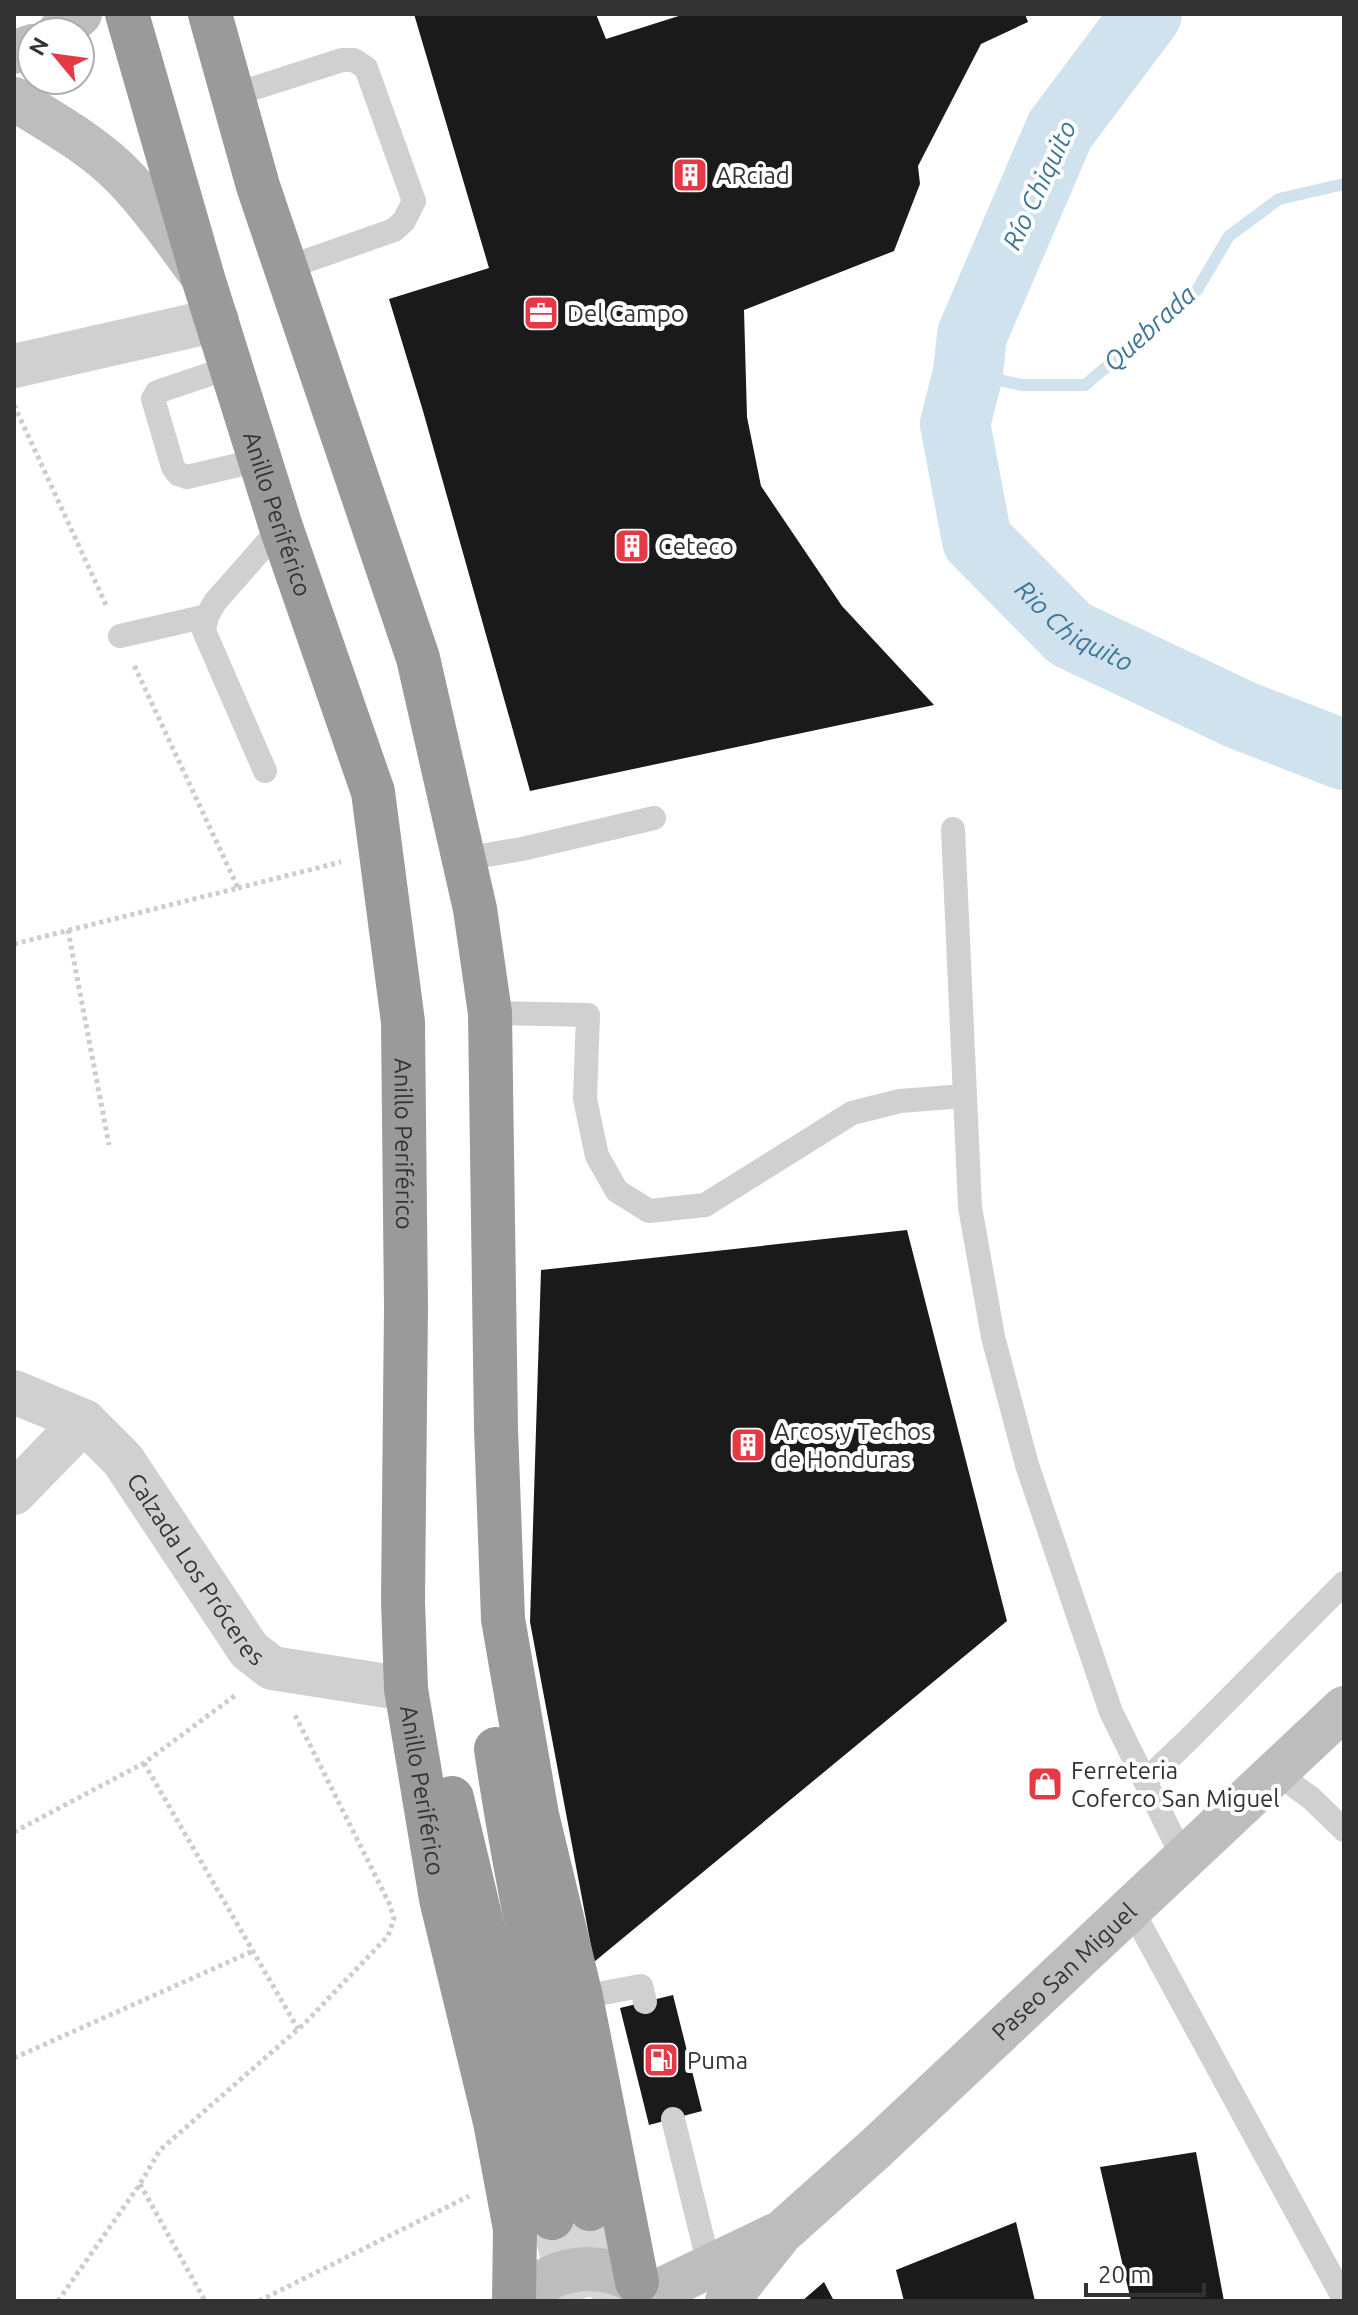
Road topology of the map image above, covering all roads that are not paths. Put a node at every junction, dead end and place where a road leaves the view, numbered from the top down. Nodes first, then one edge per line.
1 (127, 14) edge
2 (217, 16) edge
3 (233, 95) junction
4 (14, 99) edge
5 (286, 268) junction
6 (203, 278) junction
7 (217, 320) junction
8 (14, 366) edge
9 (231, 367) junction
10 (260, 460) junction
11 (281, 527) junction
12 (207, 616) junction
13 (120, 636) road end
14 (265, 771) dead end
15 (654, 818) dead end
16 (953, 829) dead end
17 (463, 859) junction
18 (475, 909) junction
19 (490, 1013) junction
20 (403, 1022) junction
21 (964, 1096) junction
22 (14, 1392) edge
23 (84, 1421) junction
24 (14, 1493) edge
25 (1344, 1583) edge
26 (406, 1689) junction
27 (1344, 1708) edge
28 (1275, 1772) junction
29 (1145, 1781) junction
30 (1344, 1830) edge
31 (1183, 1858) junction
32 (1131, 1908) junction
33 (581, 1997) junction
34 (645, 2002) dead end
35 (673, 2119) dead end
36 (718, 2283) edge
37 (649, 2292) edge
38 (1344, 2299) edge
39 (514, 2301) edge
40 (521, 2301) edge

1 - 6 highway, Anillo Periférico
2 - 3 highway
3 - 5 highway
3 - 5 lane
4 - 6 street
5 - 17 highway
6 - 7 highway, Anillo Periférico
7 - 8 street
7 - 9 highway, Anillo Periférico
9 - 10 highway, Anillo Periférico
9 - 10 lane
10 - 11 highway, Anillo Periférico
11 - 12 lane
11 - 20 highway, Anillo Periférico
12 - 13 lane
12 - 14 lane
15 - 17 lane
16 - 21 lane
17 - 18 highway
18 - 19 highway
18 - 20 highway
19 - 21 lane
19 - 33 highway
20 - 26 highway, Anillo Periférico
21 - 29 lane
22 - 23 street, Calzada Los Próceres
23 - 24 street
23 - 26 street, Calzada Los Próceres
25 - 29 lane
26 - 39 highway, Anillo Periférico
27 - 28 street, Paseo San Miguel
28 - 30 lane
28 - 31 street, Paseo San Miguel
29 - 31 lane
31 - 32 street, Paseo San Miguel
32 - 36 street, Paseo San Miguel
32 - 38 lane
33 - 34 lane
33 - 37 highway
35 - 36 lane
36 - 37 street, Paseo San Miguel
37 - 40 street

